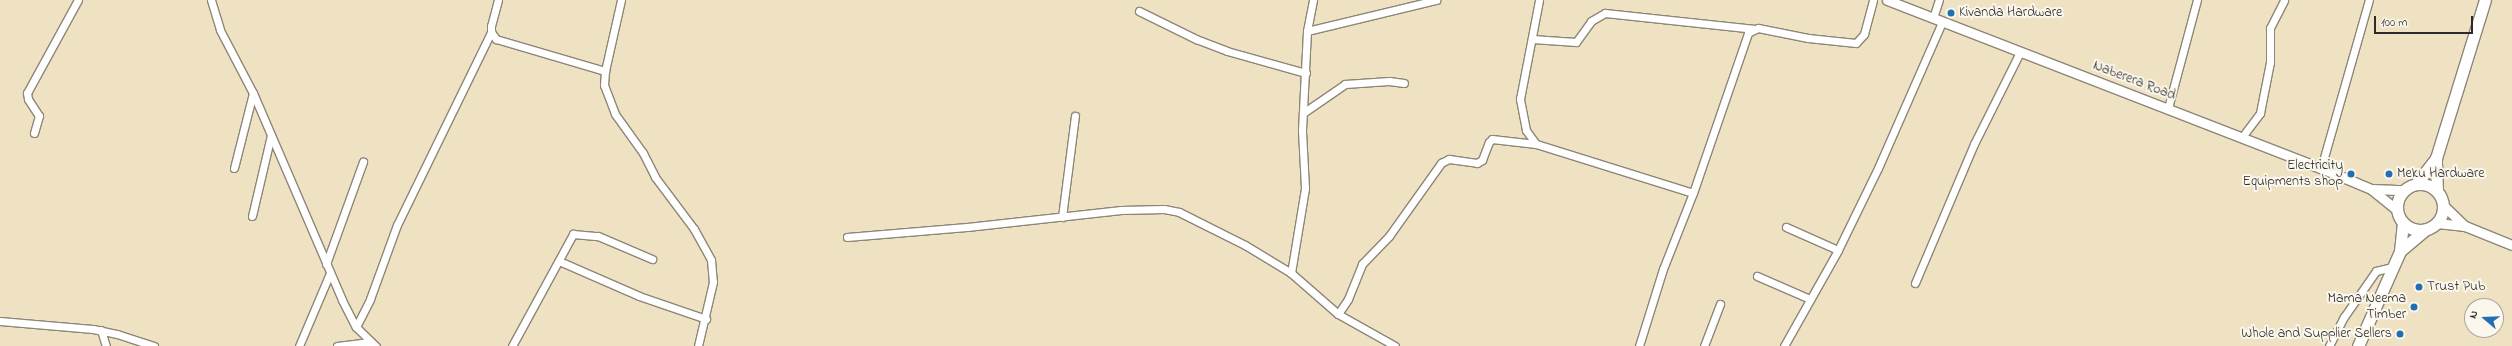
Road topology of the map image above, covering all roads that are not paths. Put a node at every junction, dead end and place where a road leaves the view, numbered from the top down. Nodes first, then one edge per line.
1 (78, 0) edge
2 (211, 0) edge
3 (498, 0) edge
4 (621, 0) edge
5 (1313, 0) edge
6 (1436, 0) edge
7 (1539, 0) edge
8 (1873, 0) edge
9 (1887, 0) edge
10 (1939, 0) edge
11 (2197, 0) edge
12 (2284, 0) edge
13 (2369, 0) edge
14 (2485, 0) edge
15 (1139, 11) dead end
16 (1932, 18) junction
17 (1942, 22) junction
18 (1755, 29) junction
19 (1307, 31) junction
20 (491, 32) junction
21 (1532, 39) junction
22 (2020, 52) junction
23 (605, 71) junction
24 (1306, 73) junction
25 (1404, 83) dead end
26 (254, 93) junction
27 (2168, 108) junction
28 (1303, 113) junction
29 (1075, 116) dead end
30 (34, 133) dead end
31 (271, 134) junction
32 (2242, 137) junction
33 (1536, 144) junction
34 (2436, 158) junction
35 (363, 162) dead end
36 (234, 168) dead end
37 (2321, 168) junction
38 (2416, 184) junction
39 (2371, 189) junction
40 (2404, 190) junction
41 (2437, 191) junction
42 (1693, 193) junction
43 (2444, 206) junction
44 (2397, 210) junction
45 (252, 216) dead end
46 (1062, 217) junction
47 (2403, 223) junction
48 (2437, 223) junction
49 (2465, 226) junction
50 (1786, 227) dead end
51 (2425, 230) junction
52 (847, 237) dead end
53 (2512, 245) edge
54 (1838, 250) junction
55 (2400, 251) junction
56 (652, 259) dead end
57 (559, 261) junction
58 (326, 264) junction
59 (2392, 267) junction
60 (330, 273) junction
61 (1291, 273) junction
62 (1757, 276) dead end
63 (1915, 283) dead end
64 (1810, 299) junction
65 (1720, 304) dead end
66 (1338, 314) junction
67 (706, 319) junction
68 (0, 322) edge
69 (356, 327) junction
70 (101, 330) junction
71 (373, 344) edge
72 (106, 346) edge
73 (154, 346) edge
74 (299, 346) edge
75 (337, 346) edge
76 (512, 346) edge
77 (698, 346) edge
78 (1395, 346) edge
79 (1639, 346) edge
80 (1704, 346) edge
81 (1784, 346) edge
82 (2329, 346) edge
83 (2358, 346) edge

1 - 30 street
2 - 26 street
3 - 20 street
4 - 23 street
5 - 19 street
6 - 19 street
7 - 21 street
8 - 18 street
9 - 16 street, Naberera Road
10 - 16 street
11 - 27 street
12 - 32 street
13 - 37 street
14 - 34 main road
15 - 24 street
16 - 17 street, Naberera Road
17 - 22 street, Naberera Road
17 - 54 street
18 - 21 street
18 - 42 street
19 - 24 street
20 - 23 street
20 - 69 street
21 - 33 street
22 - 27 street, Naberera Road
22 - 63 street
23 - 67 street
24 - 28 street
25 - 28 street
26 - 31 street
26 - 36 street
27 - 32 street, Naberera Road
28 - 61 street
29 - 46 street
31 - 45 street
31 - 58 street
32 - 37 street, Naberera Road
33 - 42 street
33 - 66 street
34 - 38 main road
34 - 41 main road
35 - 58 street
37 - 39 street, Naberera Road
38 - 40 main road
38 - 41 main road
39 - 40 street, Naberera Road
39 - 44 street, Naberera Road
40 - 44 main road
41 - 43 main road
42 - 79 street
43 - 48 main road
43 - 49 street
44 - 47 main road
46 - 52 street
46 - 61 street
47 - 51 main road
47 - 55 main road
48 - 49 street
48 - 51 main road
49 - 53 street
50 - 54 street
51 - 55 main road
54 - 64 street
55 - 59 main road
56 - 57 street
57 - 67 street
57 - 76 street
58 - 60 street
59 - 82 street
59 - 83 main road
60 - 69 street
60 - 74 street
61 - 66 street
62 - 64 street
64 - 81 street
65 - 80 street
66 - 78 street
67 - 77 street
68 - 70 street
69 - 71 street
70 - 72 street
70 - 73 street
71 - 75 street

